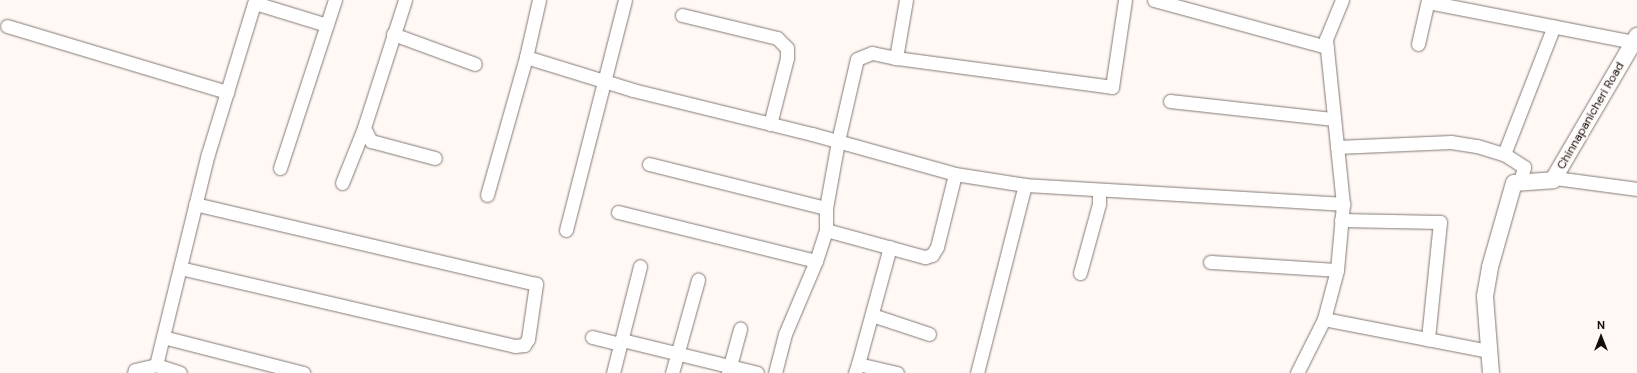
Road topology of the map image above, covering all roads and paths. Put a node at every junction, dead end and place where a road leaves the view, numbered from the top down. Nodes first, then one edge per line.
1 (335, 0) edge
2 (405, 0) edge
3 (539, 0) edge
4 (625, 0) edge
5 (906, 0) edge
6 (1125, 0) edge
7 (1154, 0) edge
8 (1342, 0) edge
9 (255, 1) edge
10 (1428, 1) edge
11 (682, 15) dead end
12 (326, 25) junction
13 (7, 26) dead end
14 (1554, 26) junction
15 (393, 34) junction
16 (1635, 39) edge
17 (1418, 44) dead end
18 (1327, 47) junction
19 (526, 57) junction
20 (896, 58) junction
21 (475, 64) dead end
22 (605, 81) junction
23 (227, 92) junction
24 (1170, 100) dead end
25 (1334, 119) junction
26 (770, 124) junction
27 (364, 128) junction
28 (838, 141) junction
29 (1337, 147) junction
30 (1504, 154) junction
31 (435, 158) dead end
32 (649, 164) dead end
33 (280, 168) dead end
34 (955, 174) junction
35 (1555, 178) junction
36 (1520, 182) junction
37 (342, 183) dead end
38 (1025, 185) junction
39 (1637, 189) edge
40 (1099, 190) junction
41 (487, 195) dead end
42 (195, 204) junction
43 (1342, 204) junction
44 (826, 208) junction
45 (618, 212) dead end
46 (1341, 220) junction
47 (566, 230) dead end
48 (826, 230) junction
49 (890, 247) junction
50 (816, 261) junction
51 (1210, 262) dead end
52 (640, 266) dead end
53 (180, 268) junction
54 (1337, 270) junction
55 (1080, 273) dead end
56 (698, 280) dead end
57 (872, 316) junction
58 (1324, 319) junction
59 (740, 329) dead end
60 (929, 334) dead end
61 (163, 337) junction
62 (592, 337) dead end
63 (1428, 339) junction
64 (620, 344) junction
65 (1488, 351) junction
66 (677, 353) junction
67 (156, 365) junction
68 (856, 368) edge
69 (729, 370) edge
70 (134, 373) edge
71 (180, 373) edge
72 (303, 373) edge
73 (613, 373) edge
74 (672, 373) edge
75 (757, 373) edge
76 (775, 373) edge
77 (897, 373) edge
78 (976, 373) edge
79 (1297, 373) edge
80 (1491, 373) edge

1 - 12 street
2 - 15 street
3 - 19 street
4 - 22 street
5 - 20 street
6 - 20 street
7 - 18 street
8 - 18 street
9 - 12 street
9 - 23 street
10 - 14 street
10 - 17 street
11 - 26 street
12 - 33 street
13 - 23 street
14 - 16 street
14 - 30 street
15 - 21 street
15 - 27 street
16 - 35 street, Chinnapanicheri Road
18 - 25 street
19 - 22 street
19 - 41 street
20 - 28 street
22 - 26 street
22 - 47 street
23 - 42 street
24 - 25 street
25 - 29 street
26 - 28 street
27 - 31 street
27 - 37 street
28 - 34 street
28 - 44 street
29 - 30 street
29 - 43 street
30 - 36 street
32 - 44 street
34 - 38 street
34 - 49 street
35 - 36 street, Chinnapanicheri Road
35 - 39 street
36 - 65 street
38 - 40 street
38 - 78 street
40 - 43 street
40 - 55 street
42 - 53 street
42 - 53 street
43 - 46 street
44 - 48 street
45 - 50 street
46 - 54 street
46 - 63 street
48 - 49 street
48 - 50 street
49 - 57 street
50 - 76 street
51 - 54 street
52 - 64 street
53 - 61 street
54 - 58 street
56 - 66 street
57 - 60 street
57 - 68 street
58 - 63 street
58 - 79 street
59 - 69 street
61 - 67 street
61 - 72 street
62 - 64 street
63 - 65 street
64 - 66 street
64 - 73 street
65 - 80 street
66 - 69 street
66 - 74 street
67 - 70 street
67 - 71 street
68 - 77 street
69 - 75 street

